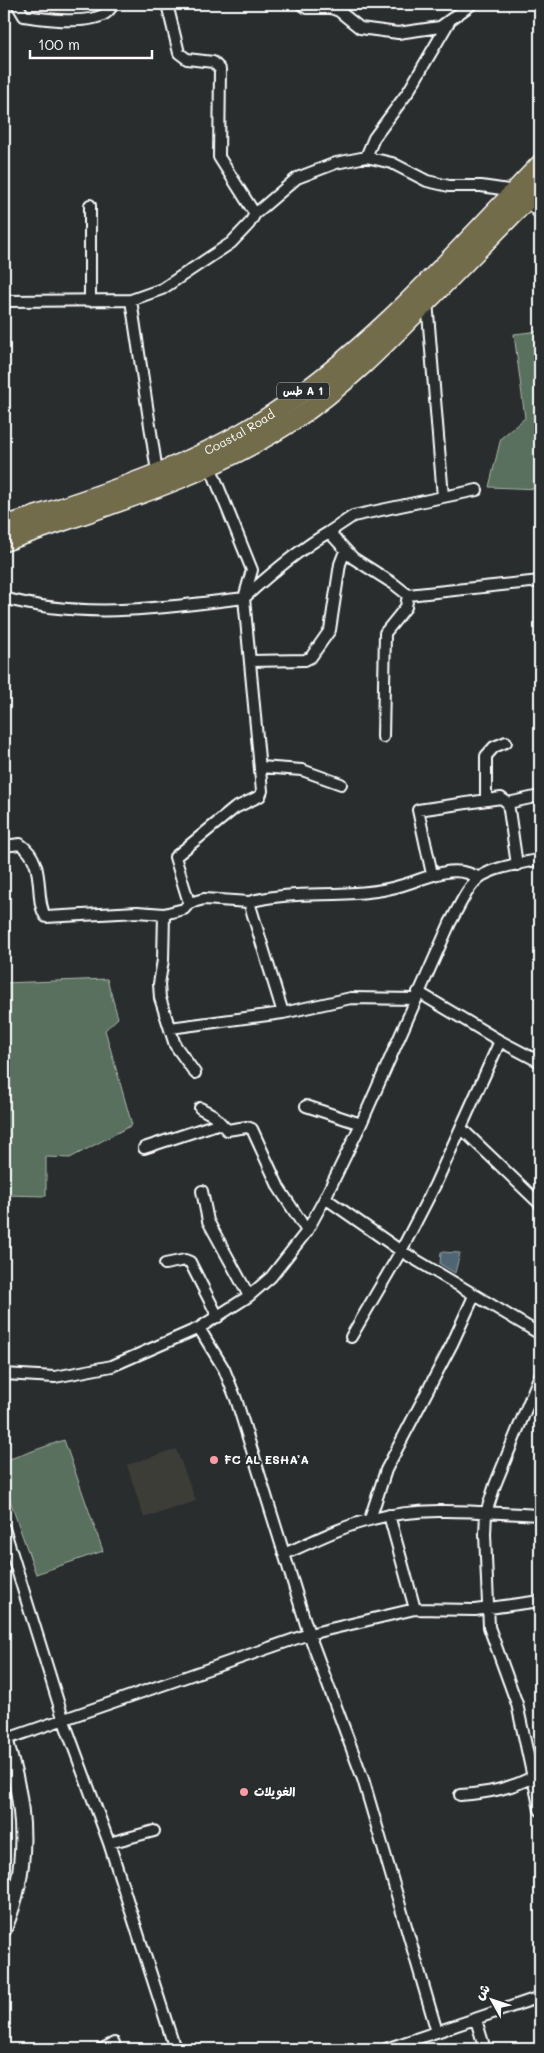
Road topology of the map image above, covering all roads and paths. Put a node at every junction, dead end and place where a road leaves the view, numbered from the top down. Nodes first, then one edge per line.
1 (17, 4) edge
2 (114, 4) edge
3 (301, 4) edge
4 (472, 4) edge
5 (166, 5) edge
6 (449, 22) junction
7 (366, 158) junction
8 (540, 164) edge
9 (540, 188) edge
10 (514, 191) junction
11 (90, 205) dead end
12 (255, 214) junction
13 (540, 214) edge
14 (131, 300) junction
15 (6, 301) dead end
16 (90, 301) junction
17 (427, 302) junction
18 (210, 466) junction
19 (157, 472) junction
20 (477, 490) dead end
21 (443, 497) junction
22 (4, 526) edge
23 (329, 532) junction
24 (4, 542) edge
25 (345, 551) junction
26 (540, 581) edge
27 (408, 596) junction
28 (4, 598) edge
29 (244, 598) junction
30 (250, 661) junction
31 (383, 737) dead end
32 (506, 742) dead end
33 (260, 767) junction
34 (342, 784) dead end
35 (540, 799) edge
36 (486, 800) junction
37 (508, 803) junction
38 (4, 846) edge
39 (540, 859) edge
40 (517, 865) junction
41 (432, 874) junction
42 (479, 878) junction
43 (249, 902) junction
44 (189, 903) junction
45 (164, 914) junction
46 (417, 995) junction
47 (283, 1013) junction
48 (170, 1028) junction
49 (500, 1041) junction
50 (540, 1062) edge
51 (195, 1073) dead end
52 (306, 1106) dead end
53 (200, 1108) dead end
54 (220, 1123) junction
55 (361, 1124) junction
56 (461, 1128) junction
57 (144, 1148) dead end
58 (202, 1191) dead end
59 (325, 1198) junction
60 (540, 1204) edge
61 (307, 1231) junction
62 (401, 1251) junction
63 (165, 1264) dead end
64 (249, 1296) junction
65 (474, 1296) junction
66 (218, 1317) junction
67 (199, 1328) junction
68 (539, 1332) edge
69 (351, 1336) dead end
70 (4, 1374) edge
71 (540, 1375) edge
72 (486, 1513) junction
73 (389, 1515) junction
74 (540, 1515) edge
75 (370, 1519) junction
76 (4, 1528) edge
77 (284, 1554) junction
78 (540, 1601) edge
79 (415, 1609) junction
80 (490, 1609) junction
81 (309, 1634) junction
82 (64, 1720) junction
83 (4, 1737) edge
84 (533, 1776) junction
85 (460, 1795) dead end
86 (540, 1810) edge
87 (154, 1831) dead end
88 (108, 1844) junction
89 (4, 1929) edge
90 (540, 1997) edge
91 (476, 2020) junction
92 (438, 2032) junction
93 (114, 2043) dead end
94 (102, 2049) edge
95 (175, 2049) edge
96 (386, 2049) edge
97 (485, 2049) edge

1 - 2 street
3 - 6 street
4 - 6 street
5 - 12 street
6 - 7 street
7 - 10 street
7 - 12 street
8 - 10 highway, Coastal Road / طس A 1
9 - 13 street
9 - 17 highway, Coastal Road / طس A 1
10 - 19 highway, Coastal Road / طس A 1
11 - 16 street
12 - 14 street
14 - 16 street
14 - 19 street
15 - 16 street
17 - 18 highway, Coastal Road / طس A 1
17 - 21 street
18 - 24 highway, Coastal Road / طس A 1
18 - 29 street
19 - 22 highway, Coastal Road / طس A 1
20 - 21 street
21 - 23 street
23 - 25 street
23 - 29 street
25 - 27 street
25 - 30 street
26 - 27 street
27 - 31 street
28 - 29 street
29 - 30 street
30 - 33 street
32 - 36 street
33 - 34 street
33 - 44 street
35 - 37 street
36 - 37 street
36 - 41 street
37 - 40 street
38 - 45 street
39 - 40 street
40 - 42 street
41 - 42 street
41 - 43 street
42 - 46 street
43 - 44 street
43 - 47 street
44 - 45 street
45 - 48 street
46 - 47 street
46 - 49 street
46 - 55 street
47 - 48 street
48 - 51 street
49 - 50 street
49 - 56 street
52 - 55 street
53 - 54 street
54 - 57 street
54 - 61 street
55 - 59 street
56 - 60 street
56 - 62 street
58 - 64 street
59 - 61 street
59 - 62 street
61 - 64 street
62 - 65 street
62 - 69 street
63 - 66 street
64 - 66 street
65 - 68 street
65 - 75 street
66 - 67 street
67 - 70 street
67 - 77 street
71 - 72 street
72 - 73 street
72 - 74 street
72 - 80 street
73 - 75 street
73 - 79 street
75 - 77 street
76 - 82 street
77 - 81 street
78 - 80 street
79 - 80 street
79 - 81 street
80 - 84 street
81 - 82 street
81 - 92 street
82 - 83 street
82 - 88 street
83 - 89 street
84 - 85 street
84 - 86 street
87 - 88 street
88 - 95 street
90 - 91 street
91 - 92 street
91 - 97 street
92 - 96 street
93 - 94 street

